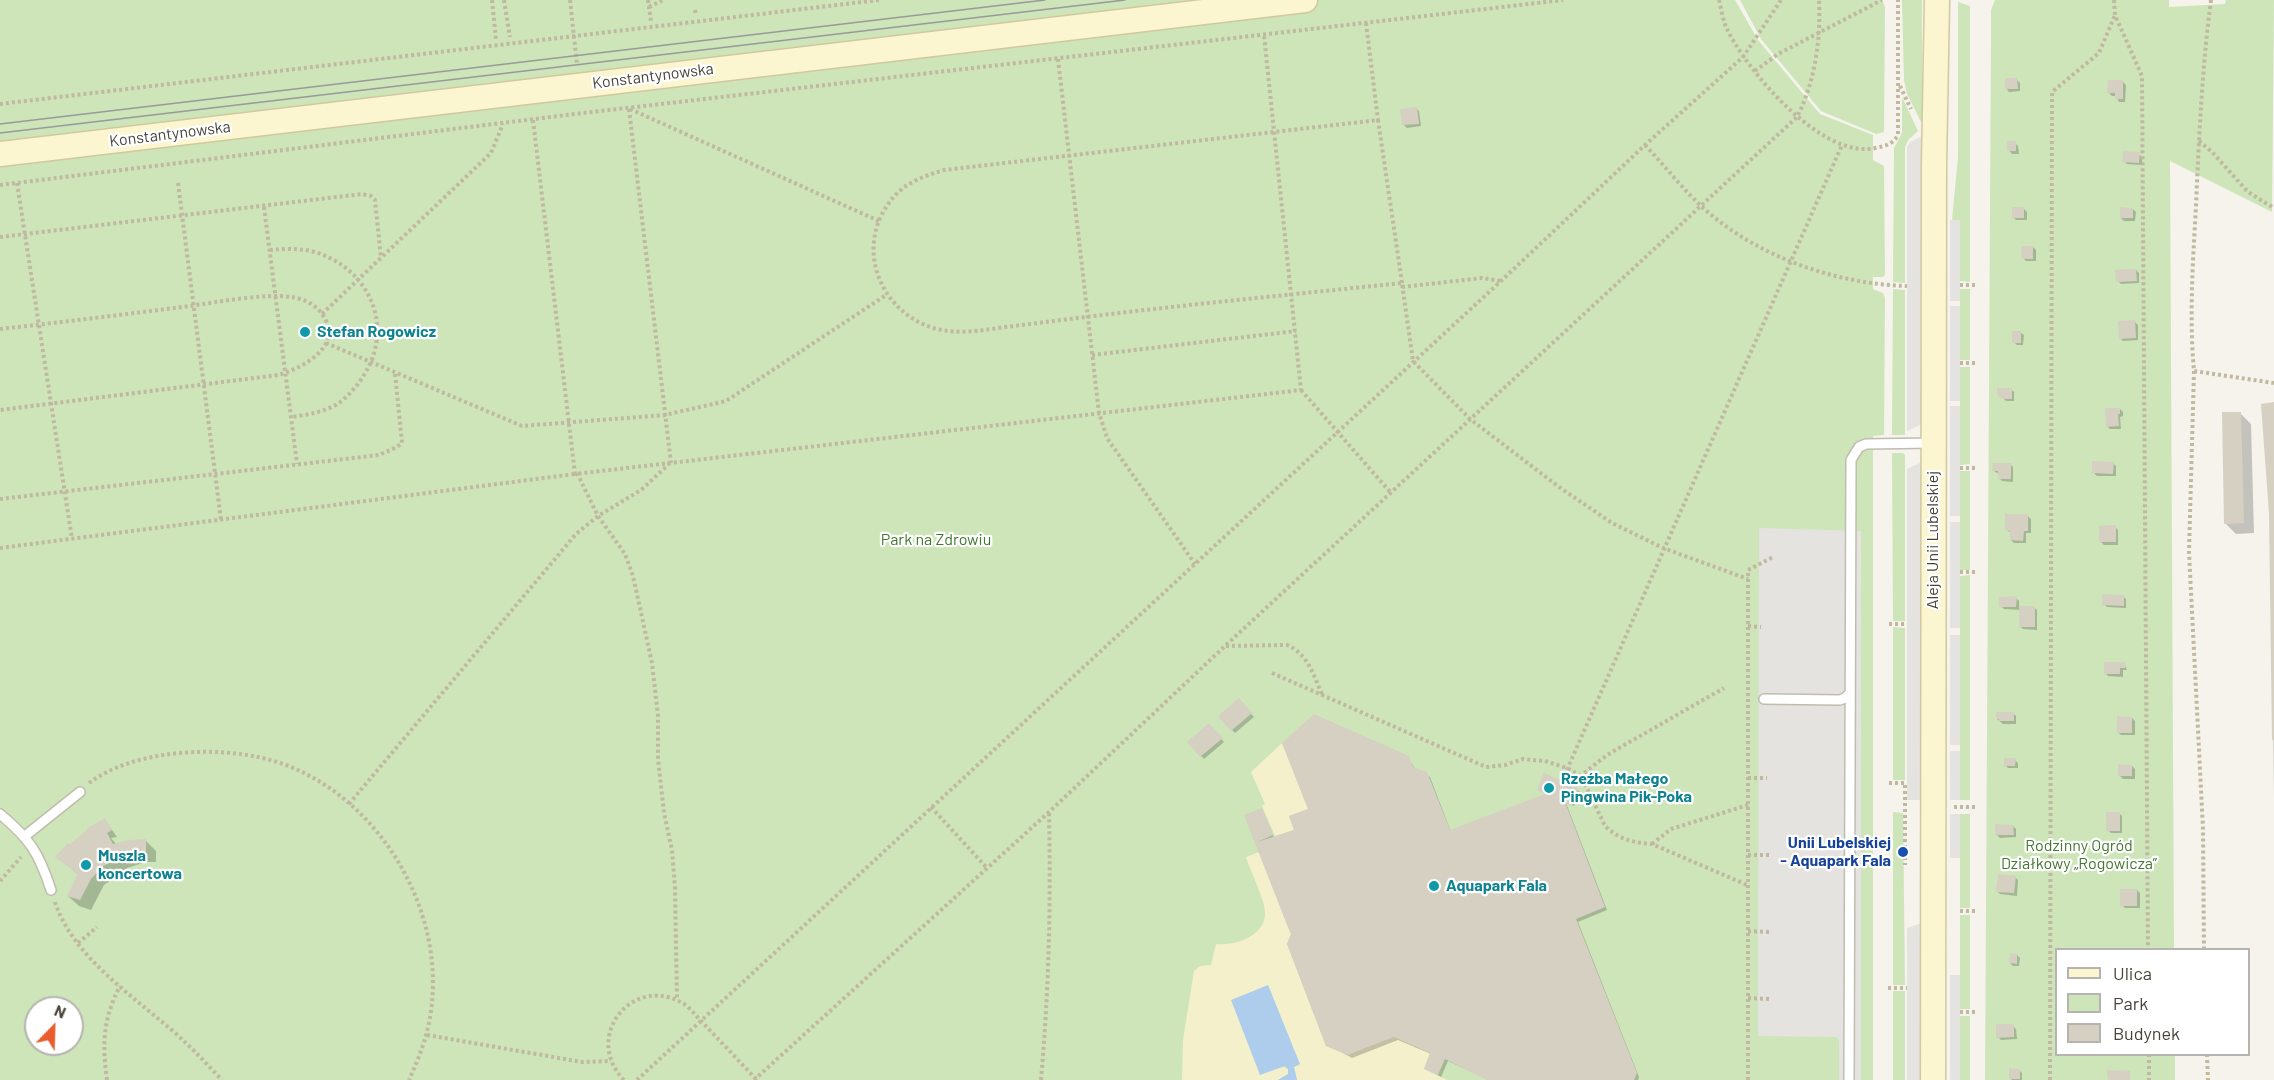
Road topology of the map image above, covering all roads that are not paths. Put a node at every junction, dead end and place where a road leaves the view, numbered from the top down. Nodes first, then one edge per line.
1 (1305, 0) edge
2 (1937, 0) edge
3 (0, 154) edge
4 (1934, 443) junction
5 (1850, 693) junction
6 (1764, 699) dead end
7 (80, 792) road end
8 (0, 814) edge
9 (25, 836) junction
10 (51, 890) road end
11 (1849, 1080) edge
12 (1933, 1080) edge

1 - 3 main road, Konstantynowska
2 - 4 main road, Aleja Unii Lubelskiej
4 - 5 lane
4 - 12 main road, Aleja Unii Lubelskiej
5 - 6 lane
5 - 11 lane
7 - 9 lane
8 - 9 lane
9 - 10 lane

